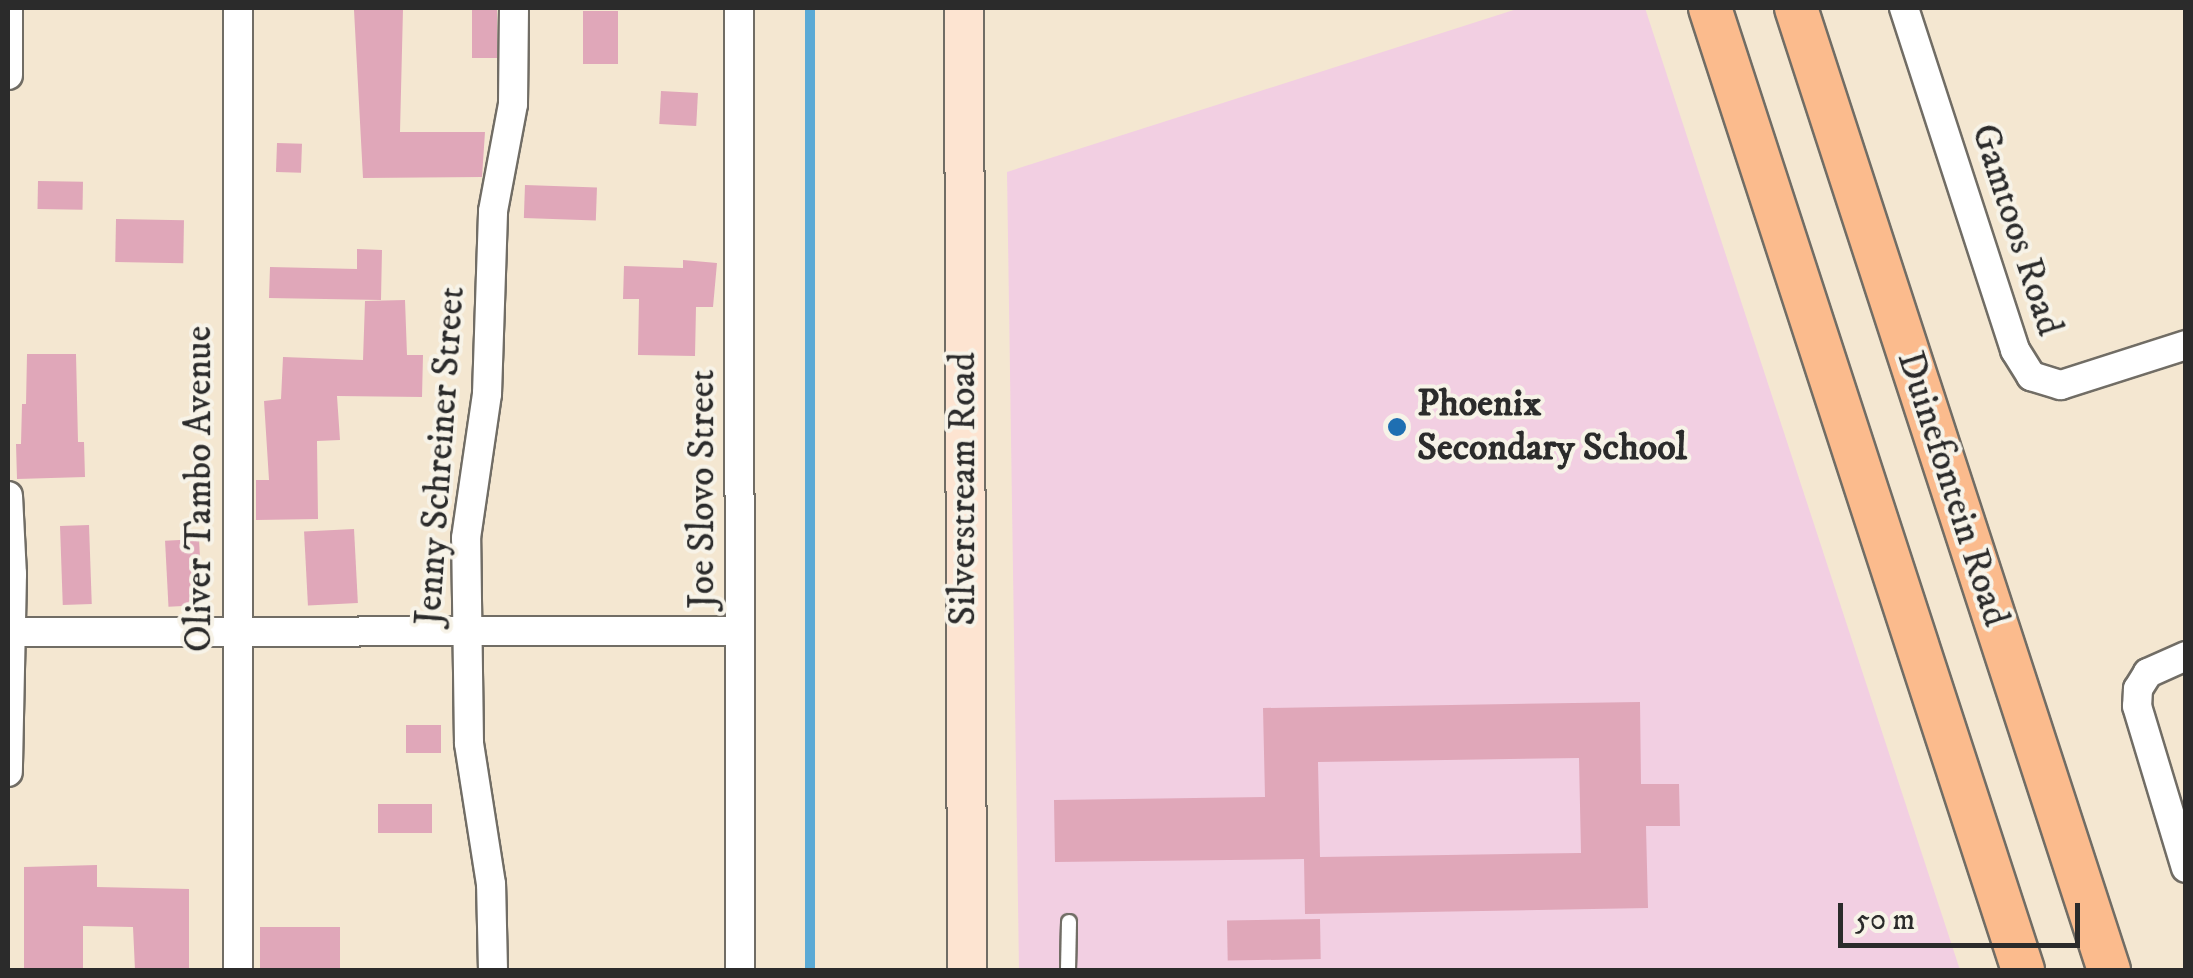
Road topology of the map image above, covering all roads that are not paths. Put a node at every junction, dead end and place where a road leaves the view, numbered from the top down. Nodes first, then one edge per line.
1 (8, 8) edge
2 (238, 8) edge
3 (514, 8) edge
4 (739, 8) edge
5 (964, 8) edge
6 (1710, 8) edge
7 (1796, 8) edge
8 (1904, 8) edge
9 (8, 75) edge
10 (2186, 346) edge
11 (8, 496) edge
12 (238, 630) junction
13 (740, 631) junction
14 (10, 632) edge
15 (465, 634) junction
16 (2186, 656) edge
17 (8, 772) edge
18 (2186, 868) edge
19 (1069, 922) dead end
20 (238, 970) edge
21 (493, 970) edge
22 (740, 970) edge
23 (968, 970) edge
24 (1068, 970) edge
25 (2022, 970) edge
26 (2109, 970) edge

1 - 9 street
2 - 12 street, Oliver Tambo Avenue
3 - 15 street, Jenny Schreiner Street
4 - 13 street, Joe Slovo Street
5 - 23 street, Silverstream Road
6 - 25 main road
7 - 26 main road, Duinefontein Road
8 - 10 street, Gamtoos Road
11 - 14 street
12 - 14 street
12 - 15 street
12 - 20 street, Oliver Tambo Avenue
13 - 15 street
13 - 22 street, Joe Slovo Street
14 - 17 street
15 - 21 street, Jenny Schreiner Street
16 - 18 street
19 - 24 lane

